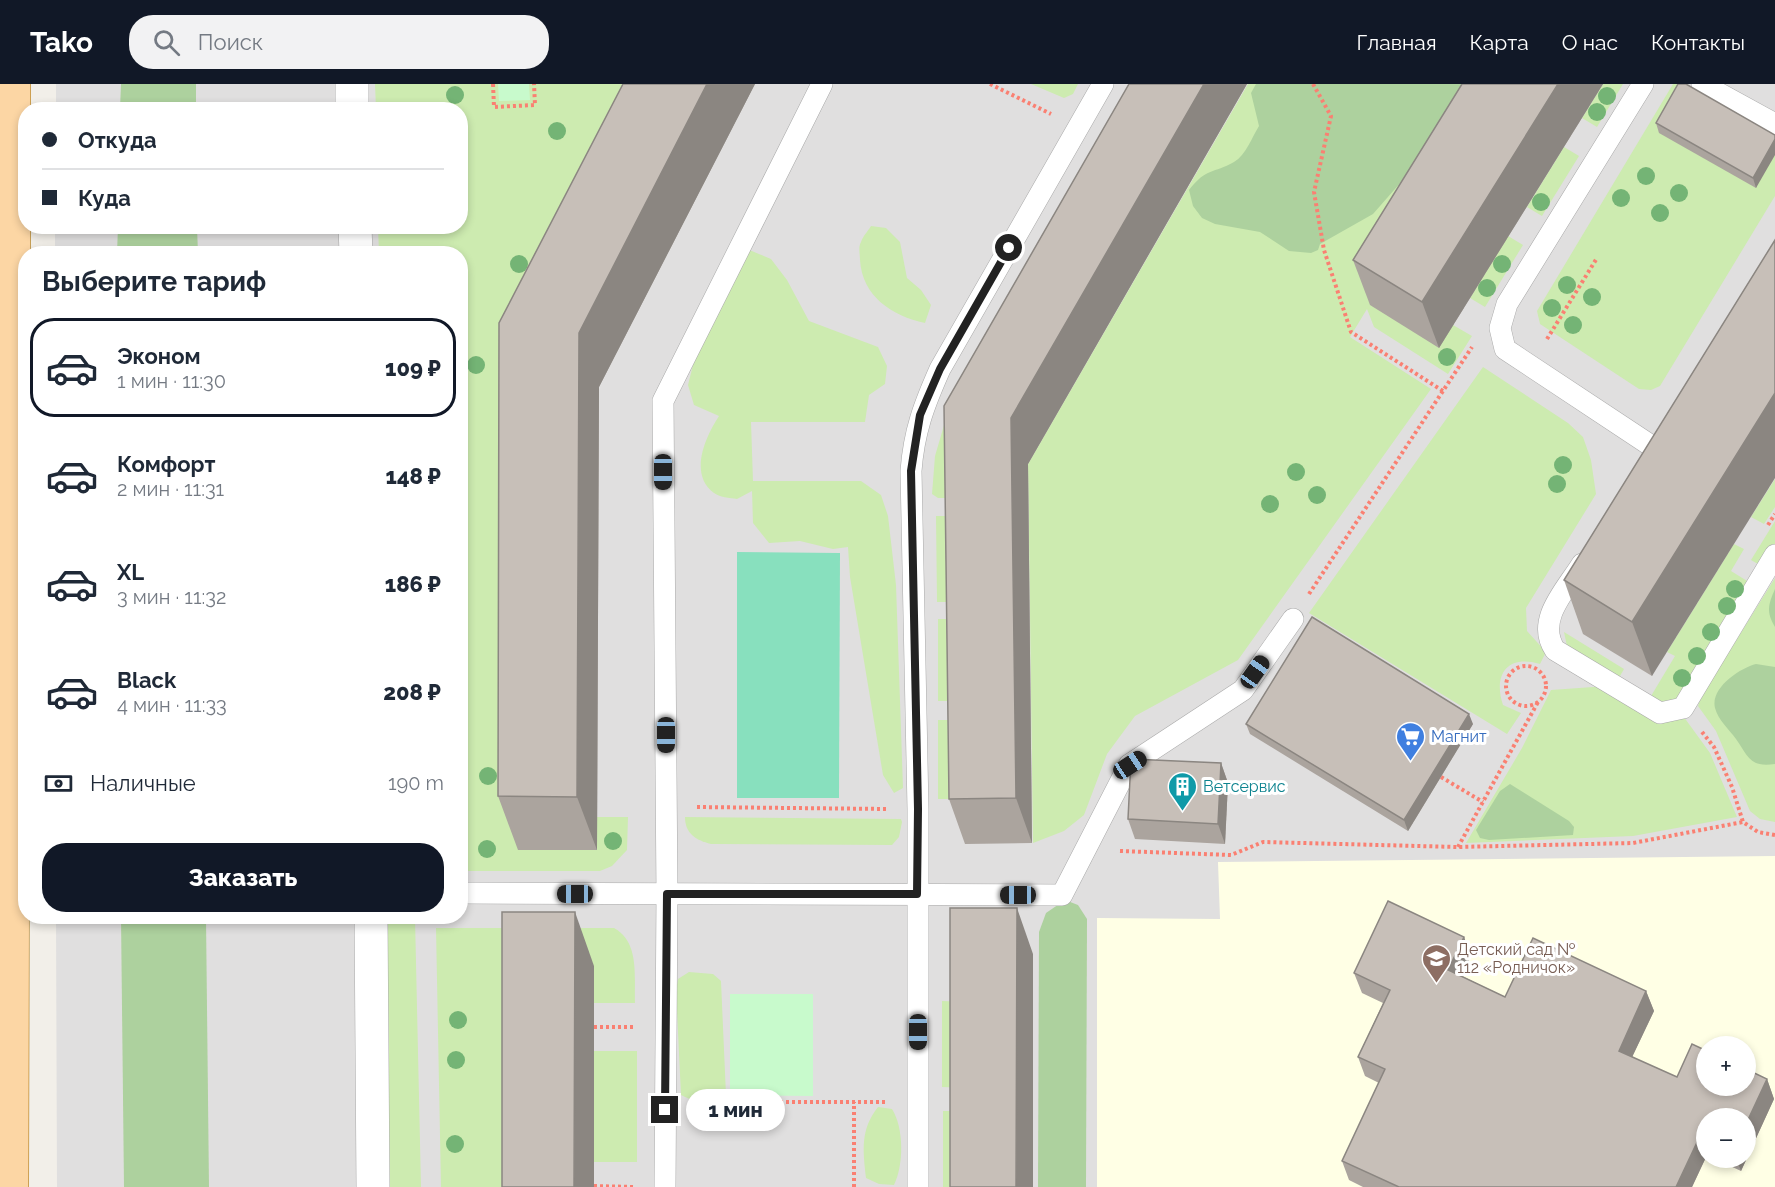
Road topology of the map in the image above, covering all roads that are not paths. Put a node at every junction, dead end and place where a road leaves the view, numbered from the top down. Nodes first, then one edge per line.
1 (14, 84) edge
2 (352, 84) edge
3 (822, 84) edge
4 (1103, 84) edge
5 (1643, 84) edge
6 (1702, 84) edge
7 (352, 102) edge
8 (1775, 124) edge
9 (1668, 429) edge
10 (1656, 449) junction
11 (1643, 469) edge
12 (1592, 549) edge
13 (1775, 555) edge
14 (1293, 619) road end
15 (468, 893) edge
16 (667, 894) junction
17 (917, 894) junction
18 (371, 924) edge
19 (12, 1187) edge
20 (373, 1187) edge
21 (665, 1187) edge
22 (918, 1187) edge

1 - 19 main road
2 - 7 street
3 - 16 lane
4 - 17 lane
5 - 10 lane
6 - 8 lane
9 - 10 lane
10 - 11 lane
12 - 13 lane
14 - 17 lane
15 - 16 lane
16 - 17 lane
16 - 21 lane
17 - 22 lane
18 - 20 street

